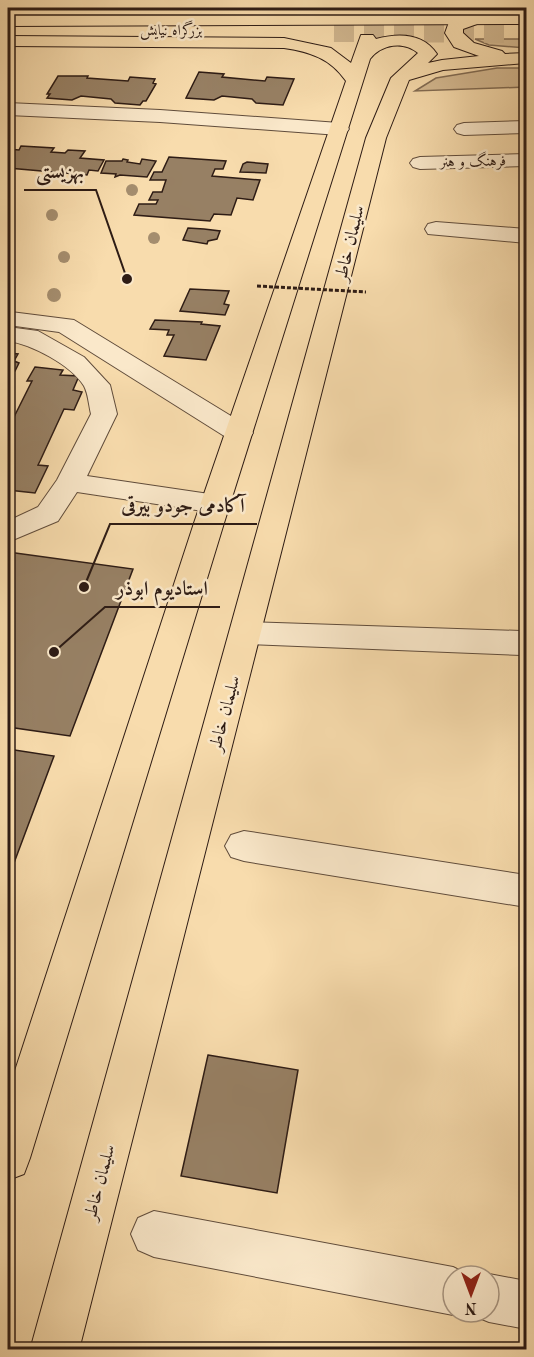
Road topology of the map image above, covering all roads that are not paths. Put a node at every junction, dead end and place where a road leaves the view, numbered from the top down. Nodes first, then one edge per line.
1 (432, 8) edge
2 (8, 12) edge
3 (475, 14) edge
4 (252, 19) junction
5 (400, 19) junction
6 (8, 21) edge
7 (522, 26) edge
8 (8, 29) edge
9 (334, 32) tunnel mouth
10 (8, 41) edge
11 (522, 58) edge
12 (359, 70) junction
13 (400, 78) junction
14 (8, 109) edge
15 (526, 127) edge
16 (339, 129) junction
17 (464, 129) dead end
18 (526, 160) edge
19 (420, 163) dead end
20 (435, 229) dead end
21 (526, 236) edge
22 (8, 319) edge
23 (8, 334) edge
24 (239, 433) junction
25 (70, 482) junction
26 (216, 504) junction
27 (8, 532) edge
28 (246, 633) junction
29 (522, 643) dead end
30 (244, 846) dead end
31 (526, 891) edge
32 (8, 1158) edge
33 (153, 1234) dead end
34 (441, 1289) edge
35 (501, 1300) edge
36 (526, 1305) edge
37 (54, 1350) edge

1 - 5 street
2 - 4 main road
3 - 5 main road, بزرگراه نیایش
3 - 7 main road, بزرگراه نیایش
3 - 11 main road
4 - 5 main road, بزرگراه نیایش
4 - 6 main road, بزرگراه نیایش
5 - 12 main road
8 - 9 main road, بزرگراه نیایش
10 - 12 main road
11 - 13 main road
12 - 13 main road
12 - 16 main road
13 - 28 main road, سلیمان خاطر
14 - 16 street
15 - 17 street
16 - 24 main road
18 - 19 street, فرهنگ و هنر
20 - 21 street
22 - 24 street
23 - 25 street
24 - 26 main road
25 - 26 street
25 - 27 street
26 - 32 main road
28 - 29 street
28 - 37 main road, سلیمان خاطر
30 - 31 street
33 - 34 street
35 - 36 street

